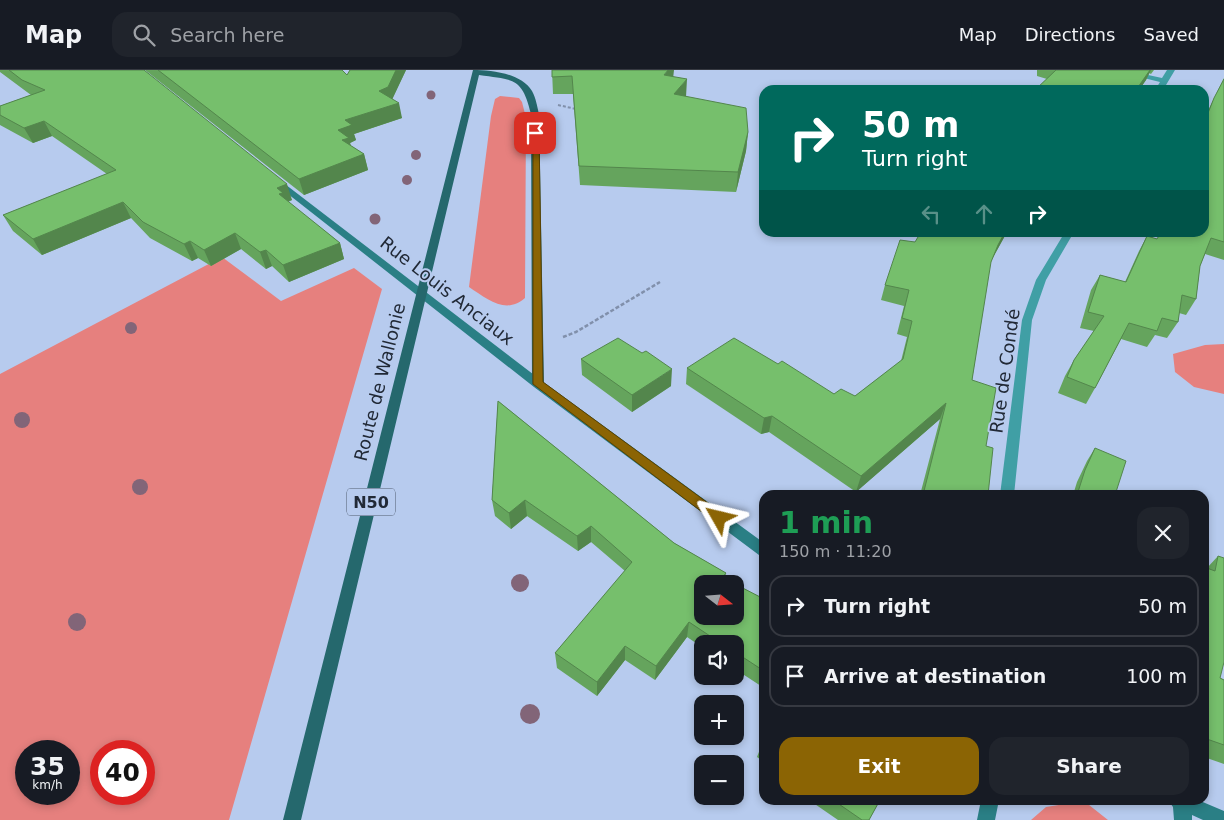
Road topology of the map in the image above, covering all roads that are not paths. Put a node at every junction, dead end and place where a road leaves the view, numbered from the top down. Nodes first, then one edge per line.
1 (1115, 70) edge
2 (1171, 70) edge
3 (476, 71) edge
4 (1164, 81) junction
5 (1162, 85) edge
6 (267, 173) edge
7 (1067, 237) edge
8 (538, 384) junction
9 (1008, 490) edge
10 (759, 547) edge
11 (989, 805) edge
12 (1180, 808) edge
13 (292, 820) edge
14 (986, 820) edge
15 (1224, 820) edge

1 - 4 street
2 - 4 street
3 - 8 main road
3 - 13 main road, Route de Wallonie / N50
4 - 5 street
6 - 8 street, Rue Louis Anciaux
7 - 9 street, Rue de Condé
8 - 10 street, Rue Louis Anciaux
11 - 14 street
12 - 15 street

